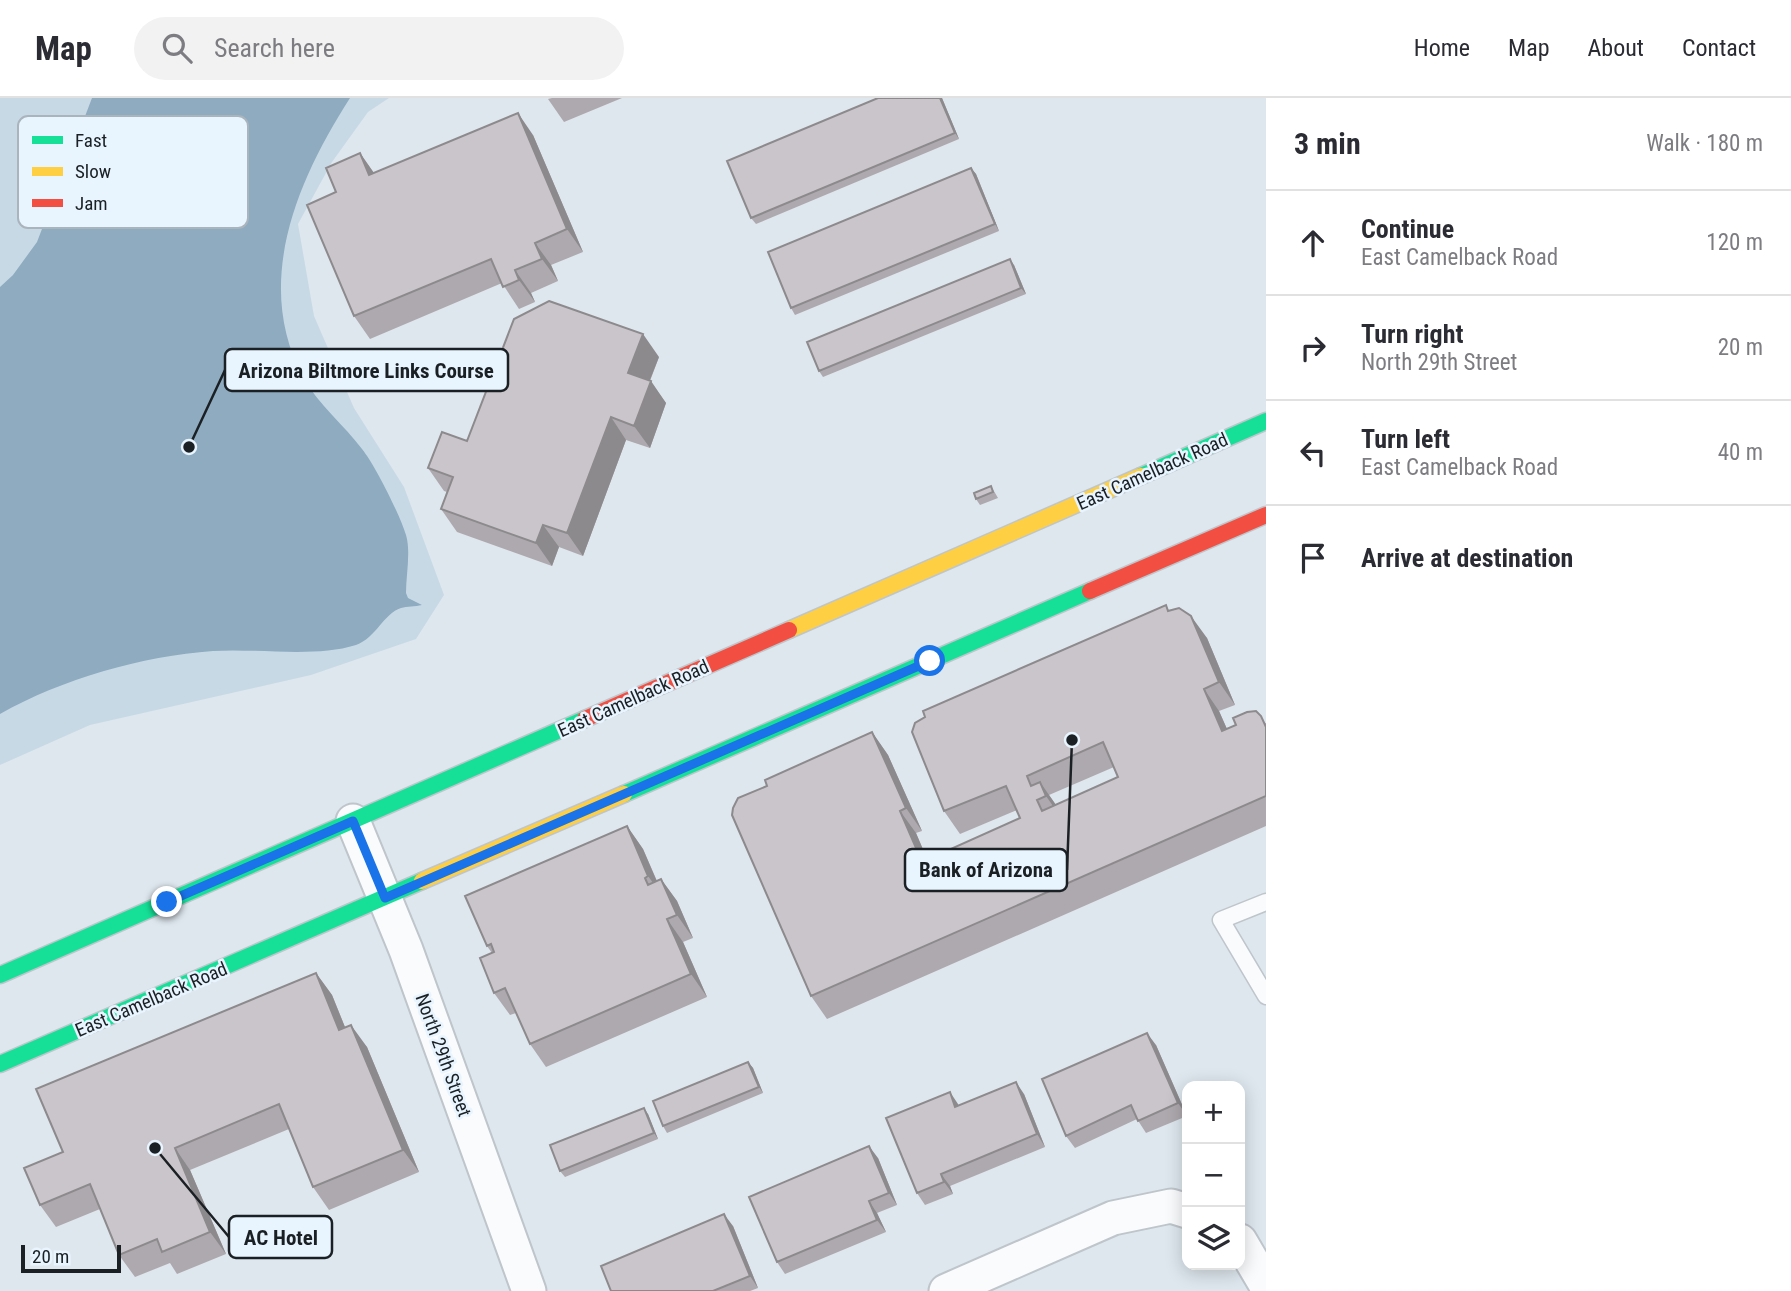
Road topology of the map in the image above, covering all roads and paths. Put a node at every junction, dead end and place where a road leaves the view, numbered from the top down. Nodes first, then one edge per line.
1 (1261, 427) edge
2 (1266, 518) edge
3 (353, 821) junction
4 (385, 898) junction
5 (1266, 901) edge
6 (0, 975) edge
7 (1266, 996) edge
8 (0, 1064) edge
9 (1182, 1209) edge
10 (1245, 1249) edge
11 (1266, 1285) edge
12 (529, 1291) edge
13 (946, 1291) edge

1 - 3 main road, East Camelback Road
2 - 4 main road, East Camelback Road
3 - 4 street, North 29th Street
3 - 6 main road, East Camelback Road
4 - 8 main road, East Camelback Road
4 - 12 street, North 29th Street
5 - 7 lane
9 - 13 street
10 - 11 street

